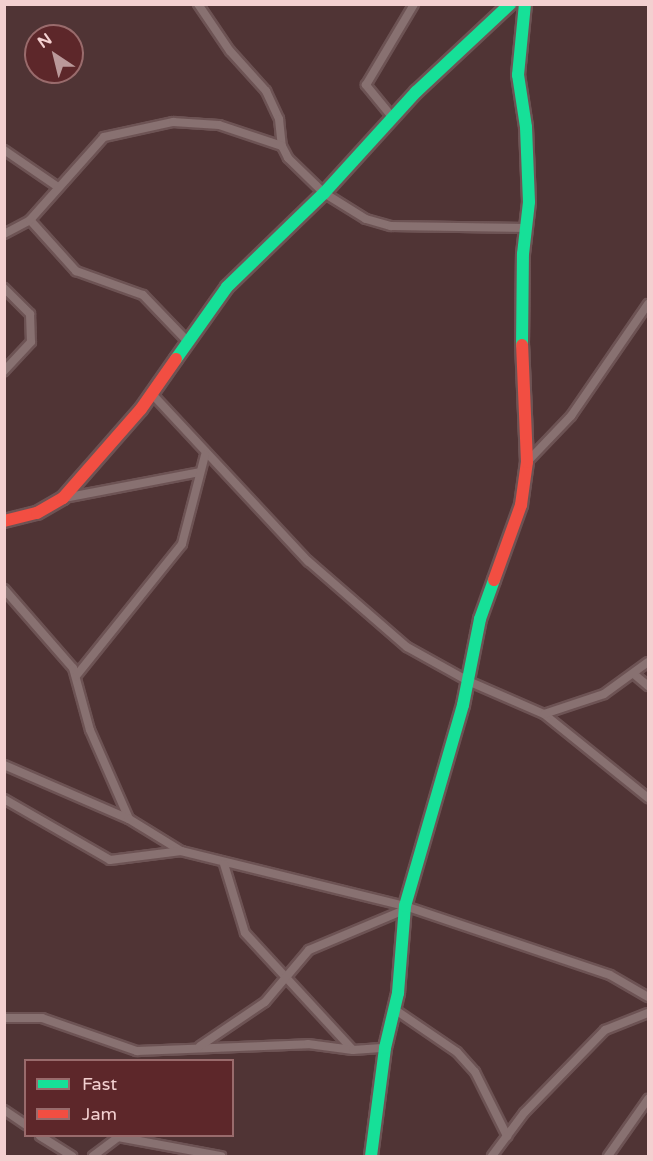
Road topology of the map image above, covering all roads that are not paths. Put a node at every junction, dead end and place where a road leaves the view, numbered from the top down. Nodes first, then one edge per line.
1 (198, 4) edge
2 (414, 4) edge
3 (510, 4) edge
4 (525, 4) edge
5 (393, 118) junction
6 (282, 146) junction
7 (4, 150) edge
8 (58, 187) junction
9 (324, 193) junction
10 (30, 220) junction
11 (526, 228) junction
12 (4, 234) edge
13 (4, 288) edge
14 (648, 304) edge
15 (189, 343) junction
16 (4, 371) edge
17 (152, 394) junction
18 (206, 455) junction
19 (527, 462) junction
20 (200, 472) junction
21 (63, 498) junction
22 (4, 521) edge
23 (4, 589) edge
24 (648, 662) edge
25 (635, 675) junction
26 (76, 676) junction
27 (468, 681) junction
28 (648, 686) edge
29 (544, 714) junction
30 (4, 765) edge
31 (648, 798) edge
32 (4, 799) edge
33 (129, 819) junction
34 (181, 851) junction
35 (224, 864) junction
36 (404, 908) junction
37 (285, 976) junction
38 (648, 997) edge
39 (394, 1009) junction
40 (648, 1013) edge
41 (4, 1018) edge
42 (199, 1047) junction
43 (385, 1048) junction
44 (353, 1050) junction
45 (648, 1099) edge
46 (4, 1110) edge
47 (24, 1124) edge
48 (507, 1136) junction
49 (42, 1137) edge
50 (116, 1137) edge
51 (121, 1137) edge
52 (185, 1153) edge
53 (72, 1156) edge
54 (93, 1156) edge
55 (221, 1156) edge
56 (371, 1156) edge
57 (492, 1156) edge
58 (608, 1156) edge

1 - 6 street
2 - 5 street
3 - 5 street
4 - 11 street
5 - 9 street
6 - 8 street
6 - 9 street
7 - 8 street
8 - 10 street
9 - 11 street
9 - 15 street
10 - 12 street
10 - 15 street
11 - 19 street
13 - 16 street
14 - 19 street
15 - 17 street
17 - 18 street
17 - 21 street
18 - 20 street
18 - 27 street
19 - 27 street
20 - 21 street
20 - 26 street
21 - 22 street
23 - 26 street
24 - 25 street
25 - 28 street
25 - 29 street
26 - 33 street
27 - 29 street
27 - 36 street
29 - 31 street
30 - 33 street
32 - 34 street
33 - 34 street
34 - 35 street
35 - 36 street
35 - 37 street
36 - 37 street
36 - 38 street
36 - 39 street
37 - 42 street
37 - 44 street
39 - 43 street
39 - 48 street
40 - 48 street
41 - 42 street
42 - 44 street
43 - 44 street
43 - 56 street
45 - 58 street
46 - 47 street
48 - 57 street
49 - 53 street
50 - 54 street
51 - 52 street
52 - 55 street

